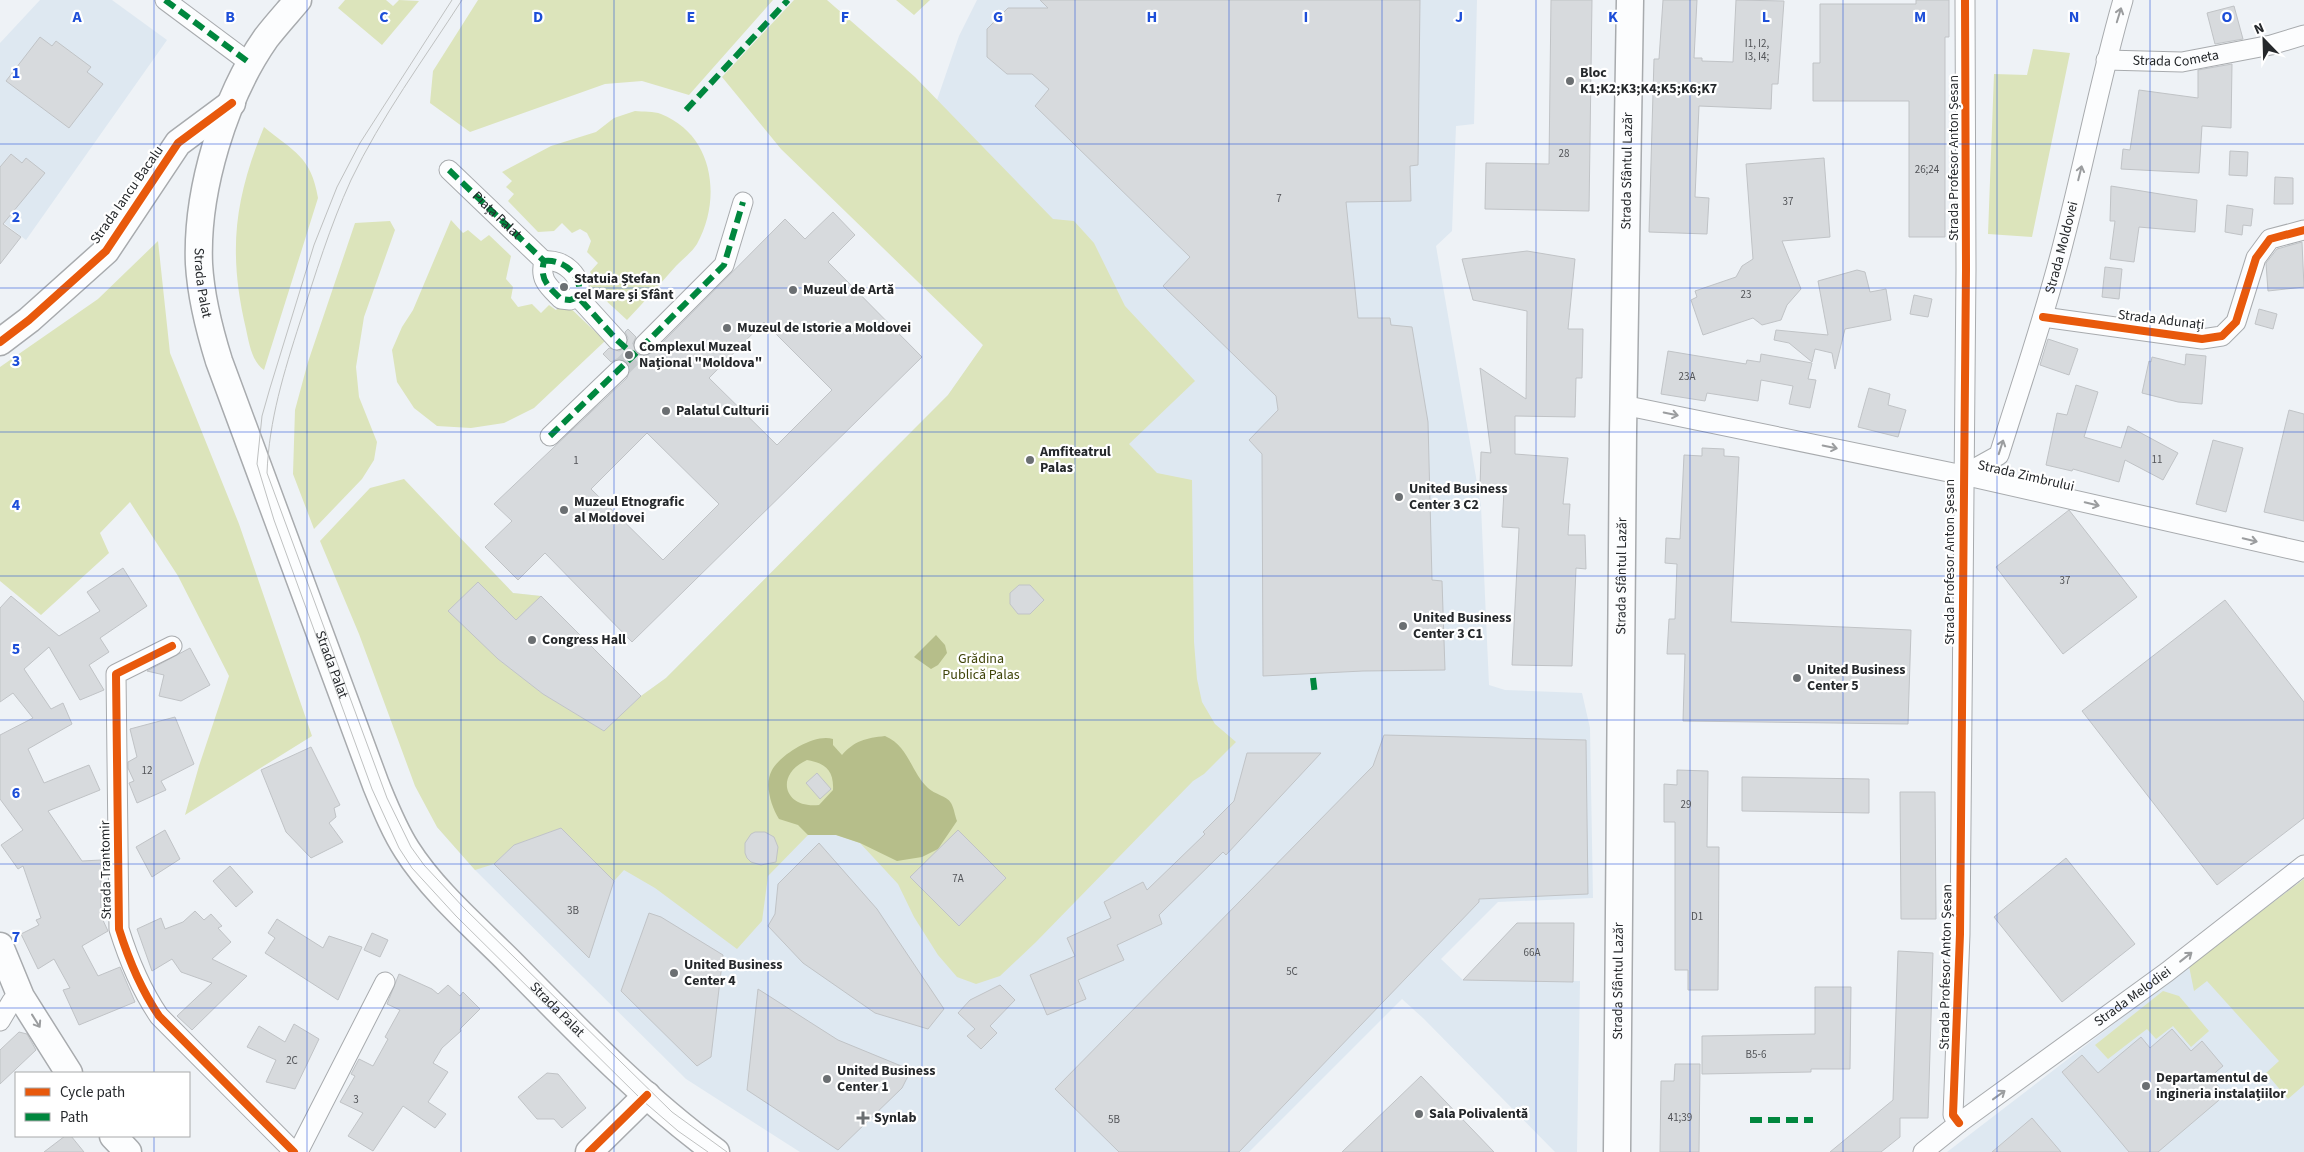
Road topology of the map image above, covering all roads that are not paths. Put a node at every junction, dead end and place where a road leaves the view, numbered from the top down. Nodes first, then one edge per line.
1 (165, 0) edge
2 (298, 0) edge
3 (1630, 0) edge
4 (1965, 0) edge
5 (2123, 0) edge
6 (2304, 35) edge
7 (2106, 60) junction
8 (250, 64) junction
9 (232, 103) junction
10 (449, 170) dead end
11 (743, 202) dead end
12 (2304, 230) edge
13 (544, 262) junction
14 (578, 297) junction
15 (2043, 317) junction
16 (617, 340) dead end
17 (0, 342) edge
18 (644, 345) tunnel mouth
19 (619, 370) tunnel mouth
20 (1623, 404) junction
21 (550, 436) dead end
22 (1964, 475) junction
23 (2304, 552) edge
24 (172, 646) dead end
25 (2304, 866) edge
26 (0, 946) edge
27 (385, 982) dead end
28 (21, 997) junction
29 (0, 1021) edge
30 (68, 1072) edge
31 (647, 1095) junction
32 (1959, 1123) junction
33 (114, 1137) edge
34 (128, 1152) edge
35 (294, 1152) edge
36 (298, 1152) edge
37 (589, 1152) edge
38 (716, 1152) edge
39 (1617, 1152) edge
40 (1923, 1152) edge

1 - 8 street
2 - 8 main road, Strada Palat
3 - 20 main road, Strada Sfântul Lazăr
4 - 22 street, Strada Profesor Anton Șesan
7 -> 5 street, Strada Moldovei
6 - 7 street, Strada Cometa
15 -> 7 street, Strada Moldovei
8 - 9 main road, Strada Palat
9 - 17 main road, Strada Iancu Bacalu
9 - 31 main road, Strada Palat
10 - 13 street, Piața Palat
11 - 18 street
12 - 15 street, Strada Adunați
13 - 14 street
13 - 14 street
14 - 16 street
22 -> 15 street, Strada Moldovei
19 - 21 street
20 -> 22 street, Strada Zimbrului
20 - 39 main road, Strada Sfântul Lazăr
22 -> 23 street, Strada Zimbrului
22 - 32 street, Strada Profesor Anton Șesan
24 - 35 street, Strada Trantomir
32 -> 25 street, Strada Melodiei
26 - 28 main road
27 - 36 street
28 - 29 street
28 -> 30 main road
31 - 37 main road
31 - 38 main road, Strada Palat
32 - 40 street
33 - 34 main road

